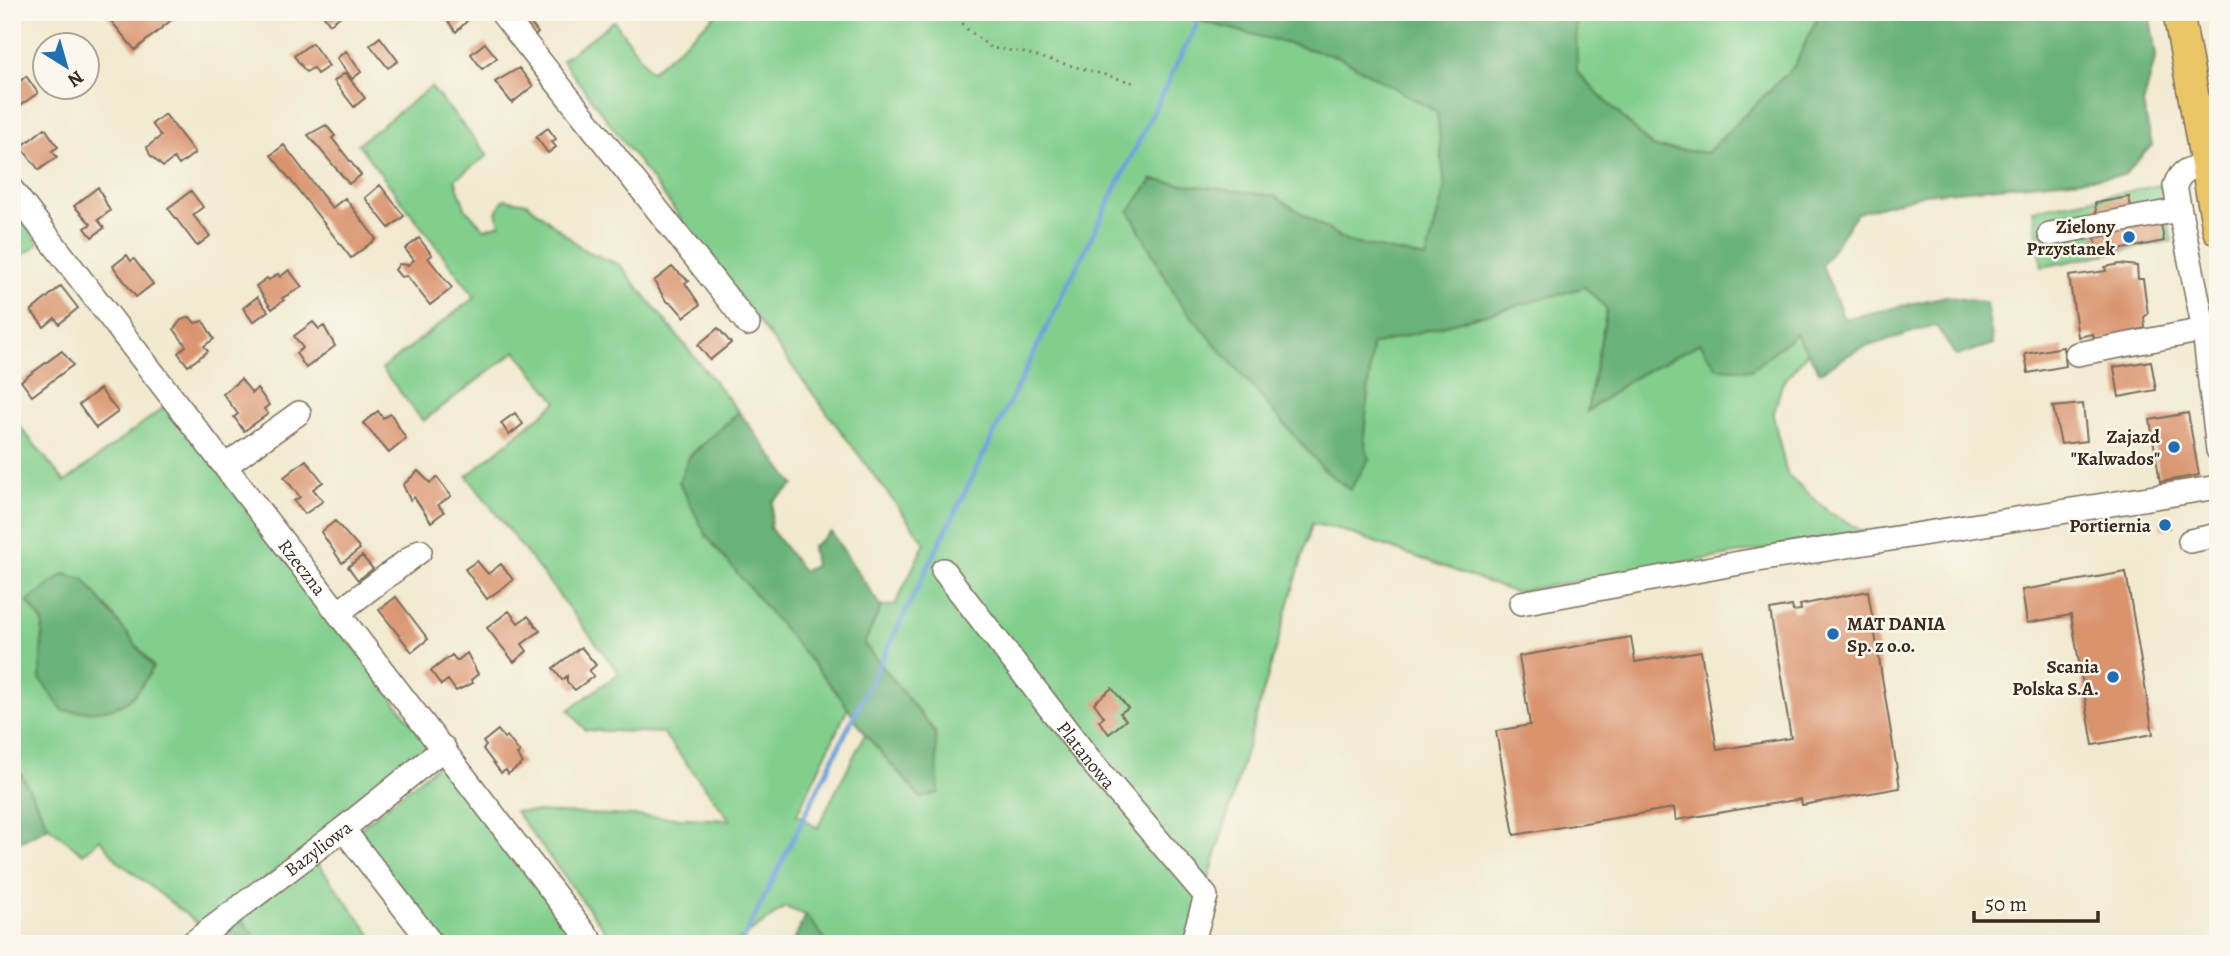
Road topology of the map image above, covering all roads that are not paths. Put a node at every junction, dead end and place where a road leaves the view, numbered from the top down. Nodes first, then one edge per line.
1 (501, 12) edge
2 (2178, 12) edge
3 (2206, 165) junction
4 (12, 190) edge
5 (2179, 210) junction
6 (2218, 230) edge
7 (2050, 234) dead end
8 (748, 324) dead end
9 (2204, 330) junction
10 (2077, 354) dead end
11 (299, 413) dead end
12 (2218, 450) edge
13 (225, 466) junction
14 (2218, 487) edge
15 (2218, 535) edge
16 (2190, 541) dead end
17 (420, 551) dead end
18 (943, 570) dead end
19 (1521, 603) dead end
20 (339, 612) junction
21 (443, 748) junction
22 (343, 829) junction
23 (191, 944) edge
24 (432, 944) edge
25 (593, 944) edge
26 (1192, 944) edge

1 - 8 street
2 - 3 main road
3 - 5 street
3 - 6 main road
4 - 13 street, Rzeczna
5 - 7 street
5 - 9 street
9 - 10 street
9 - 12 street
11 - 13 street
13 - 20 street, Rzeczna
14 - 19 street
15 - 16 street
17 - 20 street
18 - 26 street, Platanowa
20 - 21 street, Rzeczna
21 - 22 street, Bazyliowa
21 - 25 street, Rzeczna
22 - 23 street, Bazyliowa
22 - 24 street

